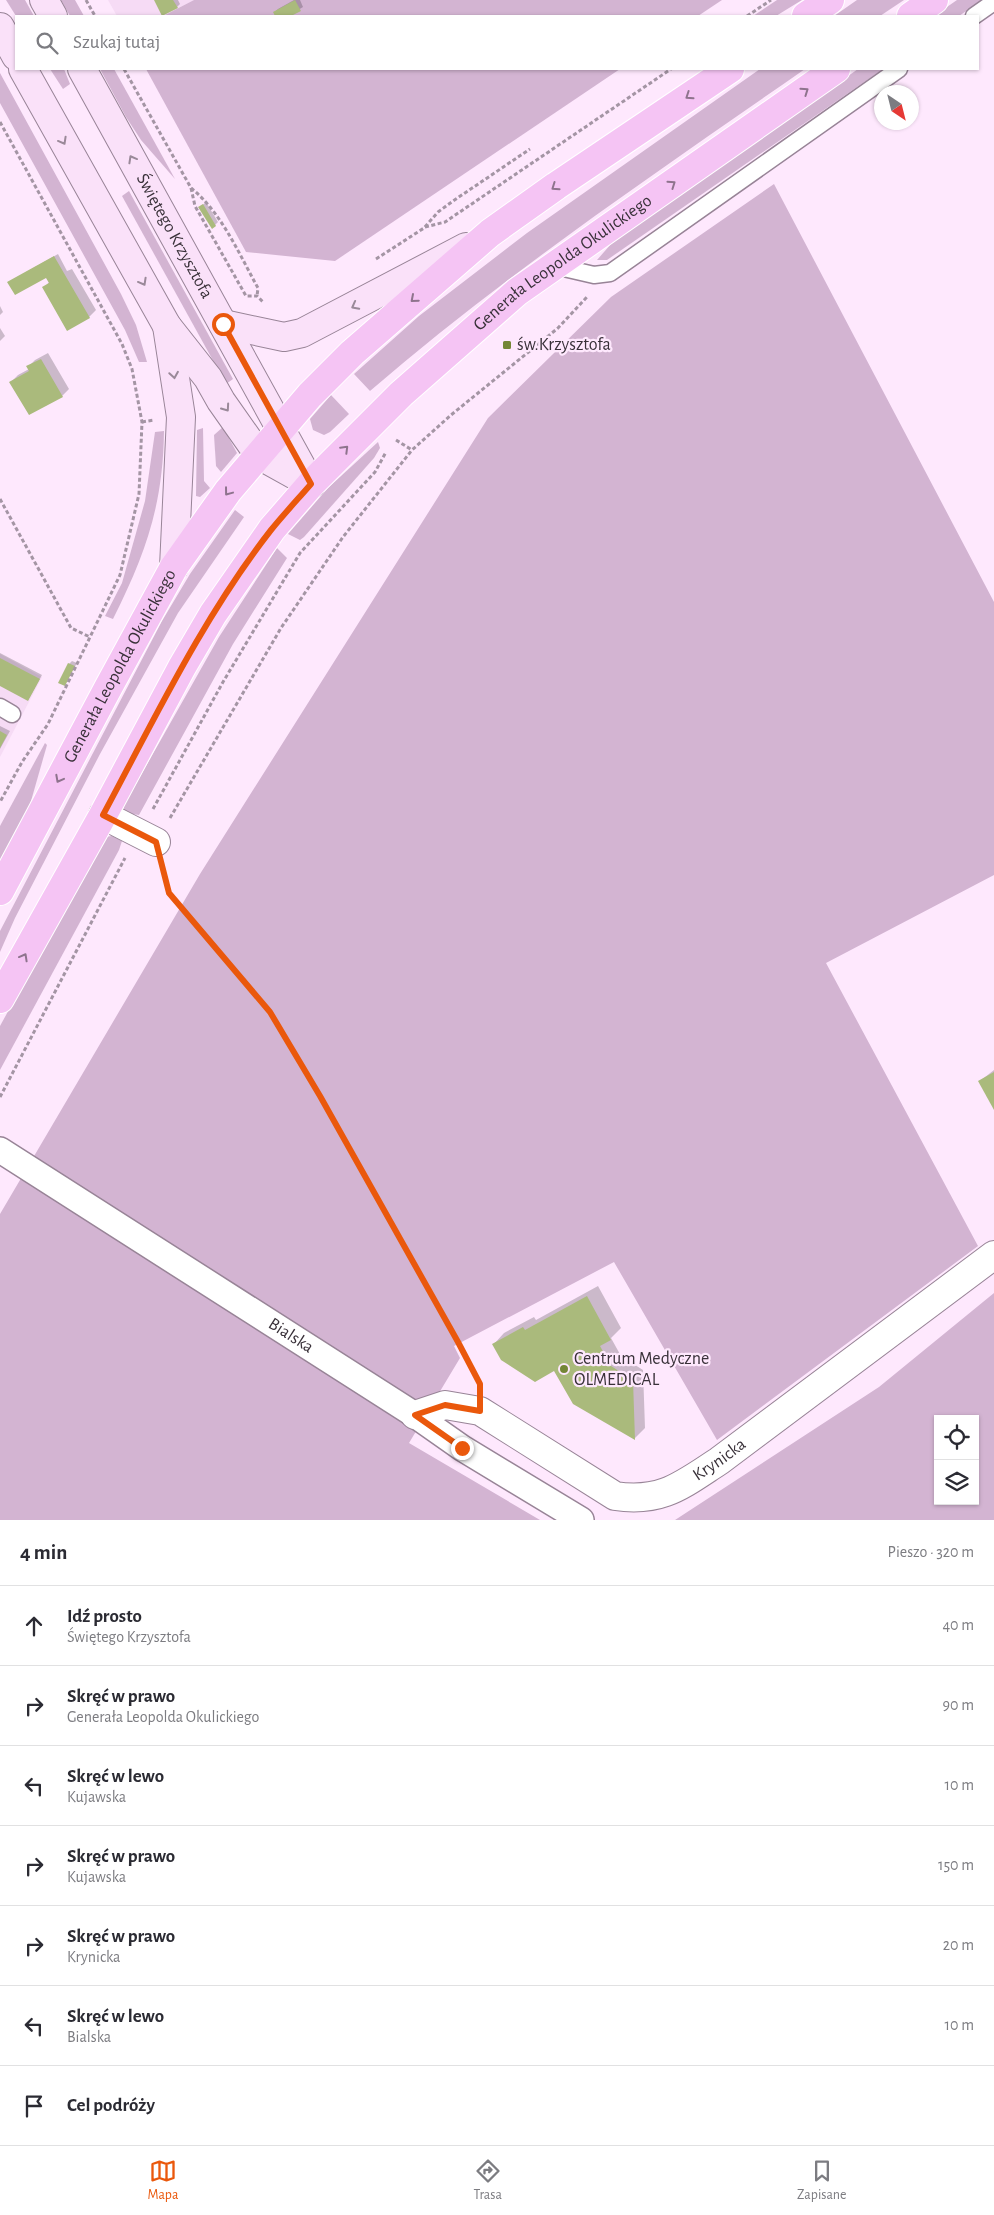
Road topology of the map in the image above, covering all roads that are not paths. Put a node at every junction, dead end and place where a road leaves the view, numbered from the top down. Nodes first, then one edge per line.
1 (44, 0) edge
2 (830, 0) edge
3 (934, 0) edge
4 (994, 2) edge
5 (52, 15) edge
6 (808, 15) edge
7 (912, 15) edge
8 (975, 15) edge
9 (0, 27) edge
10 (15, 54) edge
11 (24, 70) edge
12 (83, 70) edge
13 (729, 70) edge
14 (835, 70) edge
15 (897, 70) edge
16 (490, 234) junction
17 (555, 266) junction
18 (223, 324) junction
19 (167, 326) junction
20 (281, 428) junction
21 (259, 454) junction
22 (311, 484) junction
23 (174, 568) junction
24 (103, 815) junction
25 (156, 842) road end
26 (0, 891) edge
27 (0, 1000) edge
28 (0, 1150) edge
29 (994, 1255) edge
30 (415, 1415) junction
31 (581, 1520) edge

1 - 5 main road
2 - 6 main road
3 - 7 main road
4 - 8 lane
9 - 10 main road
11 -> 19 main road
18 -> 12 main road, Świętego Krzysztofa
13 -> 16 main road, Generała Leopolda Okulickiego
17 -> 14 main road, Generała Leopolda Okulickiego
15 - 17 lane
16 -> 18 main road
16 -> 20 main road, Generała Leopolda Okulickiego
22 -> 17 main road, Generała Leopolda Okulickiego
18 - 20 main road, Świętego Krzysztofa
19 -> 21 main road
19 -> 23 main road
20 - 21 main road, Generała Leopolda Okulickiego
20 - 22 main road, Świętego Krzysztofa
21 - 22 main road
21 -> 23 main road, Generała Leopolda Okulickiego
22 - 24 main road, Generała Leopolda Okulickiego
23 -> 26 main road, Generała Leopolda Okulickiego
24 - 25 street
27 -> 24 main road, Generała Leopolda Okulickiego
28 - 30 street, Bialska
29 - 30 street, Krynicka
30 - 31 street, Bialska

